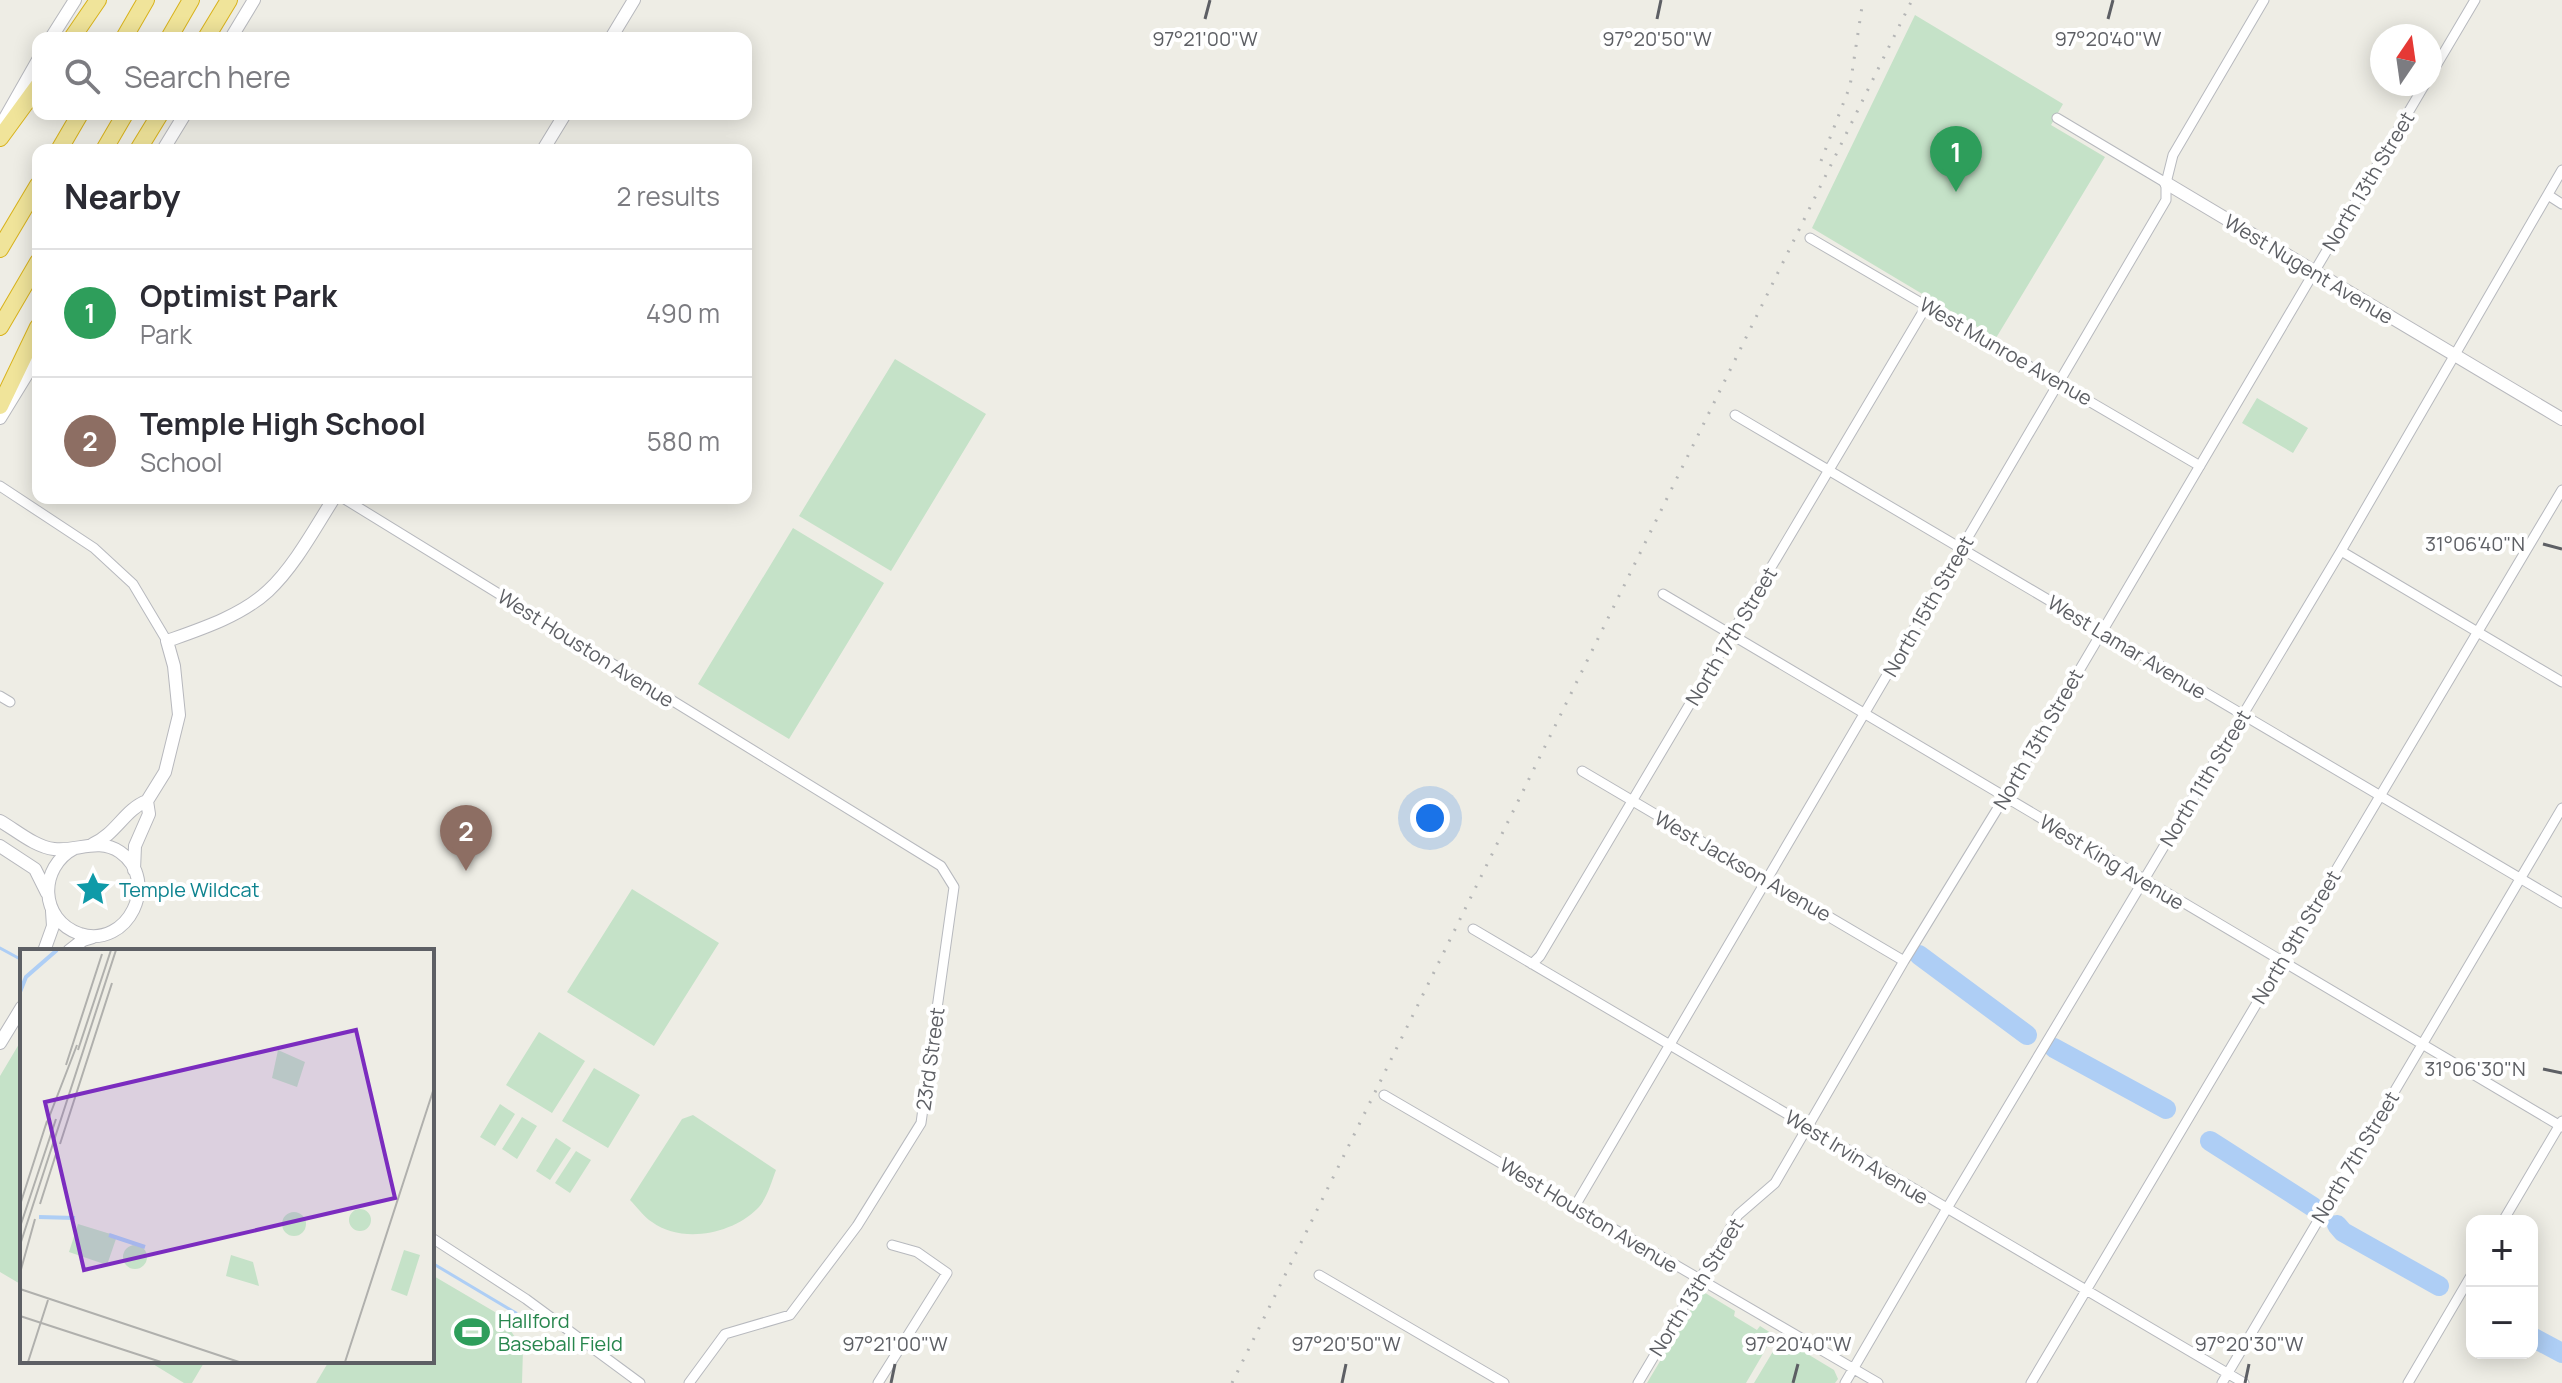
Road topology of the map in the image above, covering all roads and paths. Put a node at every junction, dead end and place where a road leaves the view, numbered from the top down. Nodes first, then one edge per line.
1 (75, 0) edge
2 (98, 0) edge
3 (146, 0) edge
4 (191, 0) edge
5 (229, 0) edge
6 (254, 0) edge
7 (634, 0) edge
8 (2264, 0) edge
9 (2475, 0) edge
10 (55, 32) edge
11 (76, 32) edge
12 (127, 32) edge
13 (172, 32) edge
14 (210, 32) edge
15 (235, 32) edge
16 (615, 32) edge
17 (2442, 56) edge
18 (32, 71) edge
19 (32, 94) edge
20 (2418, 96) edge
21 (2057, 118) dead end
22 (76, 120) edge
23 (122, 120) edge
24 (156, 120) edge
25 (181, 120) edge
26 (561, 120) edge
27 (0, 127) edge
28 (0, 138) edge
29 (62, 144) edge
30 (108, 144) edge
31 (142, 144) edge
32 (167, 144) edge
33 (547, 144) edge
34 (2562, 170) edge
35 (2166, 183) junction
36 (32, 195) edge
37 (2548, 195) junction
38 (2562, 204) edge
39 (1810, 238) dead end
40 (0, 249) edge
41 (32, 272) edge
42 (2314, 272) junction
43 (1927, 305) junction
44 (0, 327) edge
45 (32, 339) edge
46 (2454, 355) junction
47 (32, 366) edge
48 (2060, 382) junction
49 (0, 406) edge
50 (1735, 415) dead end
51 (0, 418) edge
52 (2562, 419) edge
53 (2200, 466) junction
54 (1829, 471) junction
55 (0, 486) edge
56 (2562, 490) edge
57 (330, 504) edge
58 (353, 504) edge
59 (1961, 549) junction
60 (2341, 551) junction
61 (1663, 594) dead end
62 (2100, 631) junction
63 (2478, 632) junction
64 (1730, 636) junction
65 (167, 641) junction
66 (2562, 682) edge
67 (0, 696) edge
68 (10, 702) dead end
69 (1865, 715) junction
70 (2242, 716) junction
71 (1582, 771) dead end
72 (829, 797) joint
73 (2004, 798) junction
74 (2380, 798) junction
75 (147, 801) junction
76 (1633, 801) junction
77 (2562, 808) edge
78 (0, 821) edge
79 (93, 844) junction
80 (0, 846) edge
81 (75, 848) junction
82 (134, 870) junction
83 (2520, 878) junction
84 (1767, 880) junction
85 (2144, 880) junction
86 (50, 902) junction
87 (2562, 903) edge
88 (1473, 929) dead end
89 (98, 936) junction
90 (45, 949) edge
91 (72, 949) edge
92 (1904, 961) junction
93 (2280, 963) junction
94 (1532, 964) junction
95 (20, 1010) edge
96 (0, 1043) edge
97 (2421, 1045) junction
98 (1669, 1046) junction
99 (1384, 1095) dead end
100 (2561, 1125) edge
101 (1808, 1129) junction
102 (1575, 1206) junction
103 (1946, 1210) junction
104 (2507, 1215) edge
105 (434, 1239) edge
106 (892, 1245) dead end
107 (1319, 1275) dead end
108 (1699, 1280) junction
109 (2466, 1284) edge
110 (2087, 1291) junction
111 (1854, 1368) junction
112 (1484, 1371) junction
113 (2228, 1373) junction
114 (640, 1383) edge
115 (689, 1383) edge
116 (878, 1383) edge
117 (1476, 1383) edge
118 (1504, 1383) edge
119 (1638, 1383) edge
120 (1845, 1383) edge
121 (1878, 1383) edge
122 (2031, 1383) edge
123 (2222, 1383) edge
124 (2244, 1383) edge
125 (2408, 1383) edge

1 - 10 street
2 - 11 highway
3 - 12 highway
4 - 13 highway
5 - 14 highway
6 - 15 street
7 - 16 street
8 - 35 street, North 15th Street
9 - 17 street
18 - 27 street
19 - 28 highway
20 - 42 street, North 13th Street
21 - 35 street, West Nugent Avenue
22 - 29 highway
23 - 30 highway
24 - 31 highway
25 - 32 street
26 - 33 street
34 - 37 street, North 11th Street
35 - 42 street, West Nugent Avenue
35 - 48 street, North 15th Street
36 - 40 highway
37 - 38 street
37 - 46 street, North 11th Street
39 - 43 street, West Munroe Avenue
41 - 44 highway
42 - 46 street, West Nugent Avenue
42 - 53 street, North 13th Street
43 - 48 street, West Munroe Avenue
43 - 54 street, North 17th Street
45 - 49 highway
46 - 52 street, West Nugent Avenue
46 - 60 street, North 11th Street
47 - 51 street
48 - 53 street, West Munroe Avenue
48 - 59 street, North 15th Street
50 - 54 street, West Lamar Avenue
53 - 62 street, North 13th Street
54 - 59 street, West Lamar Avenue
54 - 64 street, North 17th Street
55 - 65 street
56 - 63 street, North 9th Street
57 - 65 street
58 - 72 street, West Houston Avenue
59 - 62 street, West Lamar Avenue
59 - 69 street, North 15th Street
60 - 63 street
60 - 70 street, North 11th Street
61 - 64 street, West King Avenue
62 - 70 street, West Lamar Avenue
62 - 73 street, North 13th Street
63 - 66 street
63 - 74 street, North 9th Street
64 - 69 street, West King Avenue
64 - 76 street, North 17th Street
65 - 75 street
67 - 68 street
69 - 73 street, West King Avenue
69 - 84 street, North 15th Street
70 - 74 street, West Lamar Avenue
70 - 85 street, North 11th Street
71 - 76 street, West Jackson Avenue
72 - 115 street, 23rd Street
73 - 85 street, West King Avenue
73 - 92 street, North 13th Street
74 - 83 street, West Lamar Avenue
74 - 93 street, North 9th Street
75 - 79 street
75 - 82 street
76 - 84 street, West Jackson Avenue
76 - 94 street, North 17th Street
77 - 83 street, North 7th Street
78 - 81 street
79 - 81 street
79 - 82 street
80 - 86 street
81 - 86 street
82 - 89 street
83 - 87 street, West Lamar Avenue
83 - 97 street, North 7th Street
84 - 92 street, West Jackson Avenue
84 - 98 street, North 15th Street
85 - 93 street, West King Avenue
85 - 103 street, North 11th Street
86 - 89 street
86 - 90 street
88 - 94 street, West Irvin Avenue
89 - 91 street
92 - 101 street, North 13th Street
93 - 97 street, West King Avenue
93 - 110 street, North 9th Street
94 - 98 street, West Irvin Avenue
95 - 96 street
97 - 100 street, West King Avenue
97 - 113 street, North 7th Street
98 - 101 street, West Irvin Avenue
98 - 102 street, North 15th Street
99 - 102 street, West Houston Avenue
100 - 104 street
101 - 103 street, West Irvin Avenue
101 - 108 street, North 13th Street
102 - 108 street, West Houston Avenue
103 - 110 street, West Irvin Avenue
103 - 111 street, North 11th Street
105 - 114 street
106 - 116 street
107 - 112 street
108 - 111 street, West Houston Avenue
108 - 119 street, North 13th Street
109 - 125 street
110 - 113 street, West Irvin Avenue
110 - 122 street, North 9th Street
111 - 120 street, North 11th Street
111 - 121 street, West Houston Avenue
112 - 117 street
112 - 118 street
113 - 123 street, North 7th Street
113 - 124 street, West Irvin Avenue

